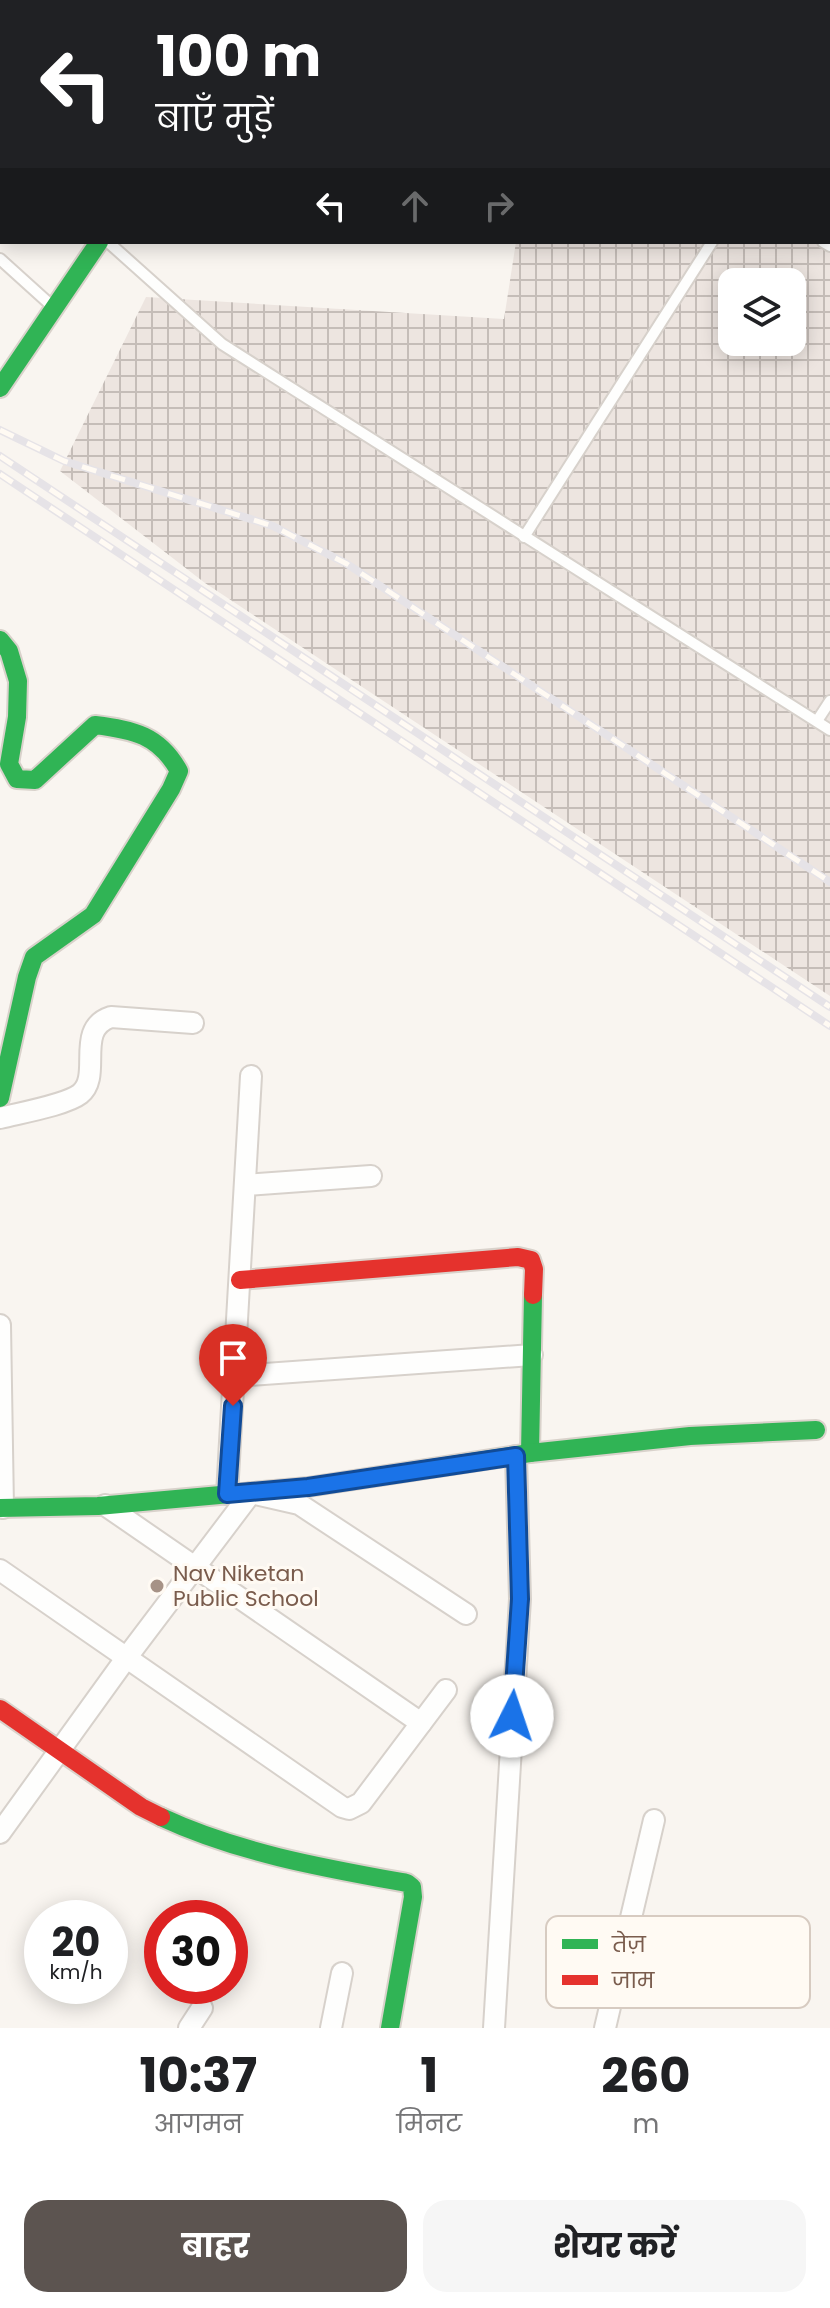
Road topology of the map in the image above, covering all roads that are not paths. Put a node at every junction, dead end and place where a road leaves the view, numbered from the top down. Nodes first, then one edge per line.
1 (98, 244) edge
2 (110, 244) edge
3 (711, 244) edge
4 (0, 259) edge
5 (54, 308) junction
6 (0, 388) edge
7 (524, 537) junction
8 (0, 640) edge
9 (830, 701) edge
10 (817, 721) junction
11 (830, 730) edge
12 (193, 1023) dead end
13 (251, 1076) dead end
14 (0, 1098) edge
15 (0, 1118) edge
16 (371, 1176) dead end
17 (245, 1185) junction
18 (240, 1280) junction
19 (0, 1325) edge
20 (532, 1355) junction
21 (235, 1376) junction
22 (1, 1410) edge
23 (816, 1430) dead end
24 (523, 1454) junction
25 (251, 1493) junction
26 (227, 1494) junction
27 (105, 1505) junction
28 (2, 1508) edge
29 (195, 1567) junction
30 (0, 1570) edge
31 (466, 1614) dead end
32 (127, 1657) junction
33 (446, 1690) dead end
34 (0, 1709) edge
35 (421, 1723) junction
36 (60, 1751) junction
37 (654, 1820) dead end
38 (0, 1833) edge
39 (631, 1916) edge
40 (342, 1973) dead end
41 (202, 2008) dead end
42 (610, 2008) edge
43 (189, 2028) edge
44 (331, 2028) edge
45 (390, 2028) edge
46 (494, 2028) edge
47 (605, 2028) edge

1 - 5 street
2 - 7 lane
3 - 7 lane
4 - 5 lane
5 - 6 street
7 - 10 lane
8 - 14 street
9 - 10 lane
10 - 11 lane
12 - 15 street
13 - 17 street
16 - 17 street
17 - 18 street
18 - 20 street
18 - 21 street
19 - 22 street
20 - 21 street
20 - 24 street
21 - 26 street
22 - 28 street
23 - 24 street
24 - 25 street
24 - 46 street
25 - 26 street
25 - 29 street
25 - 31 street
26 - 27 street
27 - 28 street
27 - 29 street
29 - 32 street
29 - 35 street
30 - 32 street
32 - 35 street
32 - 36 street
33 - 35 street
34 - 36 street
36 - 38 street
36 - 45 street
37 - 39 street
40 - 44 street
41 - 43 street
42 - 47 street

